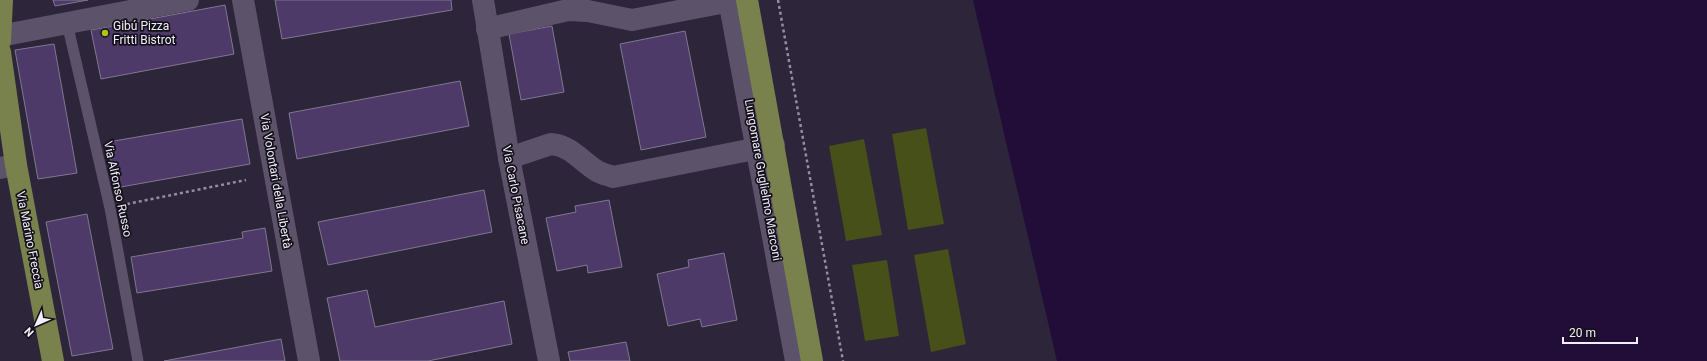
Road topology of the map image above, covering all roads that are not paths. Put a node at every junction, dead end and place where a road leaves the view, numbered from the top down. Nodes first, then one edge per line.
1 (2, 0) edge
2 (188, 0) edge
3 (243, 0) edge
4 (483, 0) edge
5 (735, 0) edge
6 (67, 23) junction
7 (487, 29) junction
8 (0, 36) edge
9 (0, 41) edge
10 (0, 52) edge
11 (765, 147) junction
12 (509, 158) junction
13 (8, 166) edge
14 (53, 361) edge
15 (138, 361) edge
16 (309, 361) edge
17 (549, 361) edge
18 (796, 361) edge
19 (812, 361) edge

1 - 8 main road
2 - 6 street
3 - 16 street, Via Volontari della Libertà
4 - 7 street, Via Carlo Pisacane
5 - 7 street
5 - 11 main road, Lungomare Guglielmo Marconi
6 - 8 street
6 - 15 lane, Via Alfonso Russo
7 - 12 street, Via Carlo Pisacane
8 - 9 main road
10 - 13 main road, Via Marino Freccia
11 - 12 street
11 - 18 street, Lungomare Guglielmo Marconi
11 - 19 main road, Lungomare Guglielmo Marconi
12 - 17 street, Via Carlo Pisacane
13 - 14 main road, Via Marino Freccia

